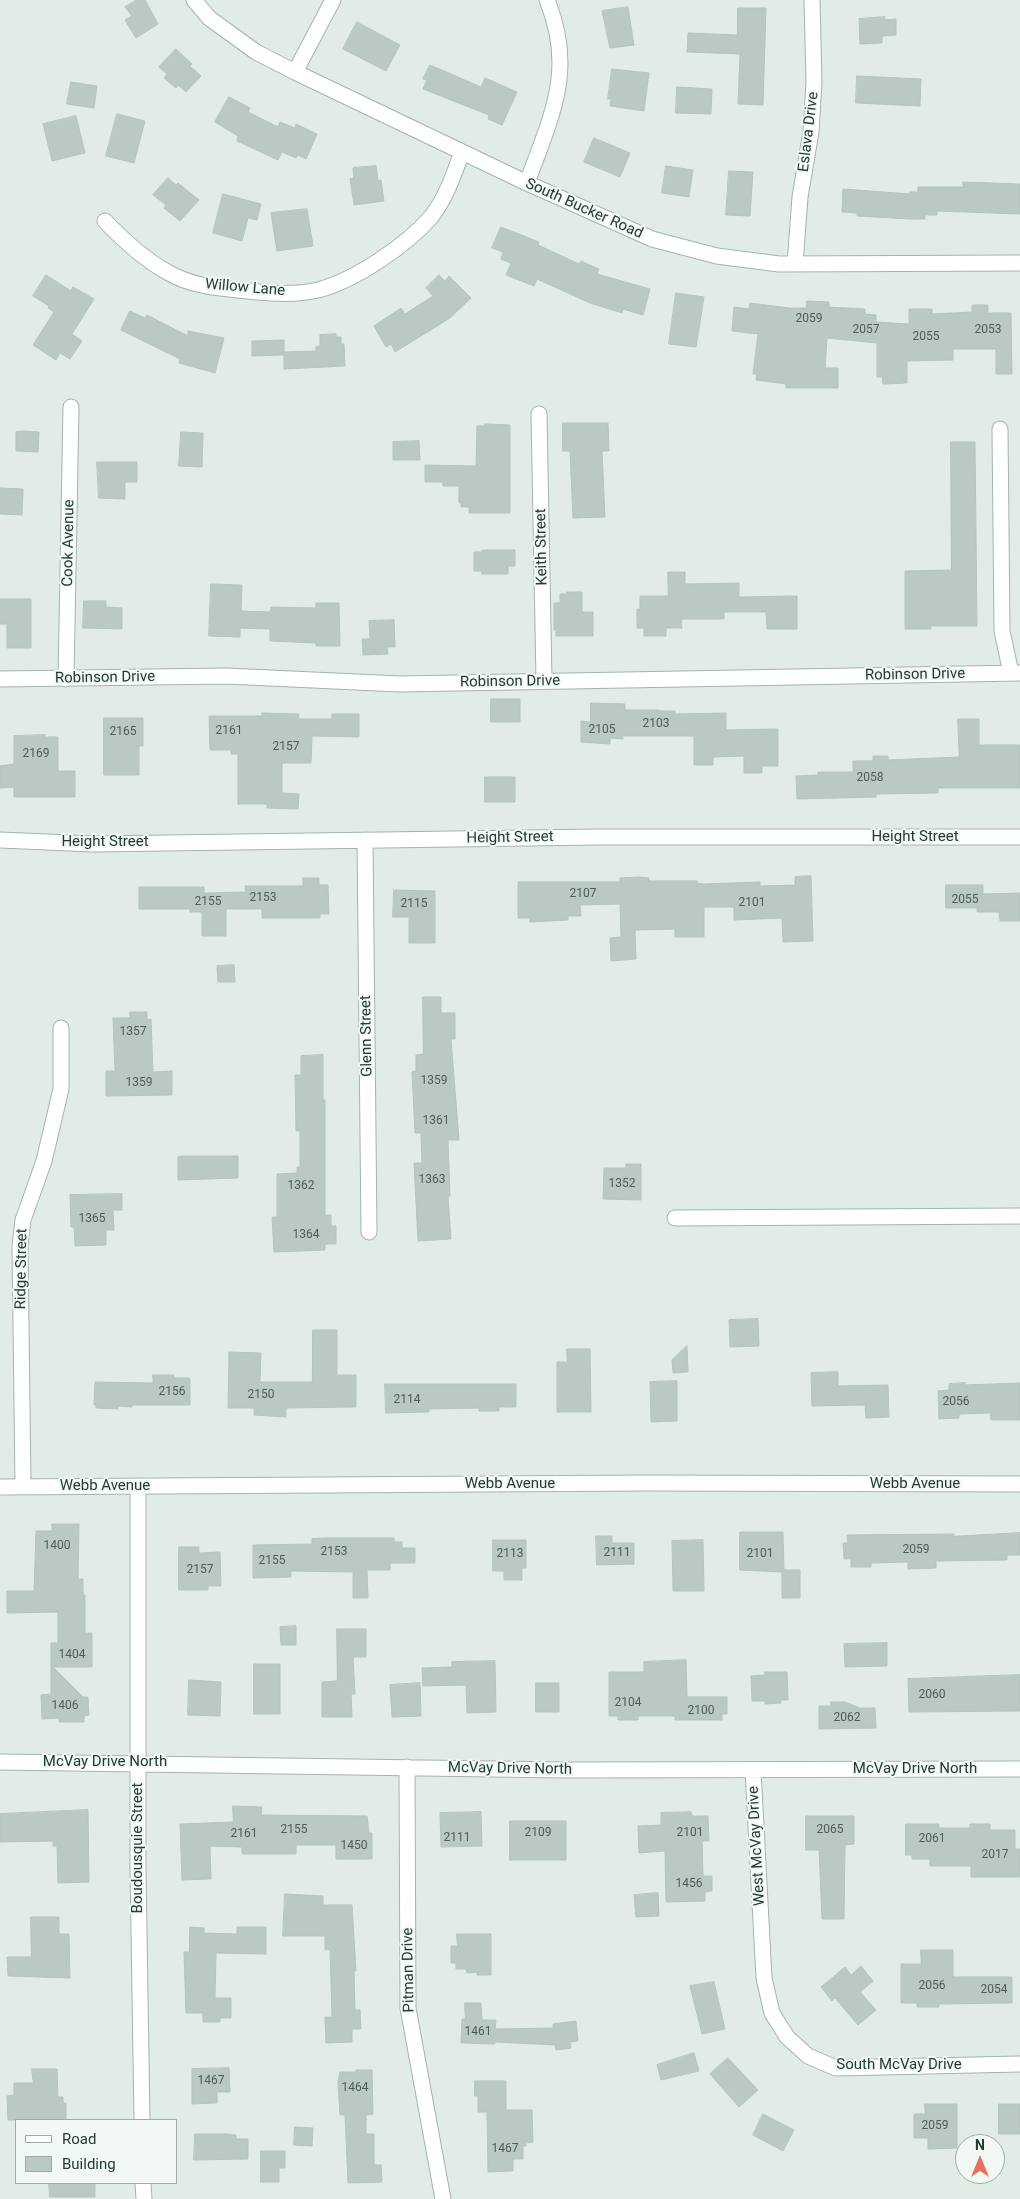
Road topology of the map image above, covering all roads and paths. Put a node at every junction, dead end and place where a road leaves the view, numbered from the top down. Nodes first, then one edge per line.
1 (194, 0) edge
2 (333, 0) edge
3 (547, 0) edge
4 (812, 0) edge
5 (295, 72) junction
6 (462, 152) junction
7 (527, 183) junction
8 (105, 220) dead end
9 (1020, 263) edge
10 (795, 264) junction
11 (71, 406) dead end
12 (539, 414) dead end
13 (1000, 430) dead end
14 (1016, 673) edge
15 (0, 678) edge
16 (66, 679) junction
17 (544, 681) junction
18 (1020, 837) edge
19 (0, 840) edge
20 (366, 840) junction
21 (61, 1028) dead end
22 (1020, 1216) edge
23 (675, 1218) dead end
24 (369, 1232) dead end
25 (1020, 1484) edge
26 (0, 1486) edge
27 (22, 1486) junction
28 (138, 1486) junction
29 (0, 1762) edge
30 (138, 1762) junction
31 (407, 1768) junction
32 (1020, 1769) edge
33 (753, 1770) junction
34 (761, 1922) joint
35 (1020, 2064) edge
36 (142, 2119) edge
37 (143, 2184) edge
38 (144, 2199) edge
39 (443, 2199) edge

1 - 5 street, South Bucker Road
2 - 5 street
3 - 7 street
4 - 10 street, Eslava Drive
5 - 6 street, South Bucker Road
6 - 7 street, South Bucker Road
6 - 8 street, Willow Lane
7 - 10 street, South Bucker Road
9 - 10 street, South Bucker Road
11 - 16 street, Cook Avenue
12 - 17 street, Keith Street
13 - 14 street
14 - 17 street, Robinson Drive
15 - 16 street, Robinson Drive
16 - 17 street, Robinson Drive
18 - 20 street, Height Street
19 - 20 street, Height Street
20 - 24 street, Glenn Street
21 - 27 street, Ridge Street
22 - 23 street
25 - 28 street, Webb Avenue
26 - 27 street, Webb Avenue
27 - 28 street, Webb Avenue
28 - 30 street, Boudousquie Street
29 - 30 street, McVay Drive North
30 - 31 street, McVay Drive North
30 - 36 street, Boudousquie Street
31 - 33 street, McVay Drive North
31 - 39 street, Pitman Drive
32 - 33 street, McVay Drive North
33 - 34 street, West McVay Drive
34 - 35 street, South McVay Drive
37 - 38 street

